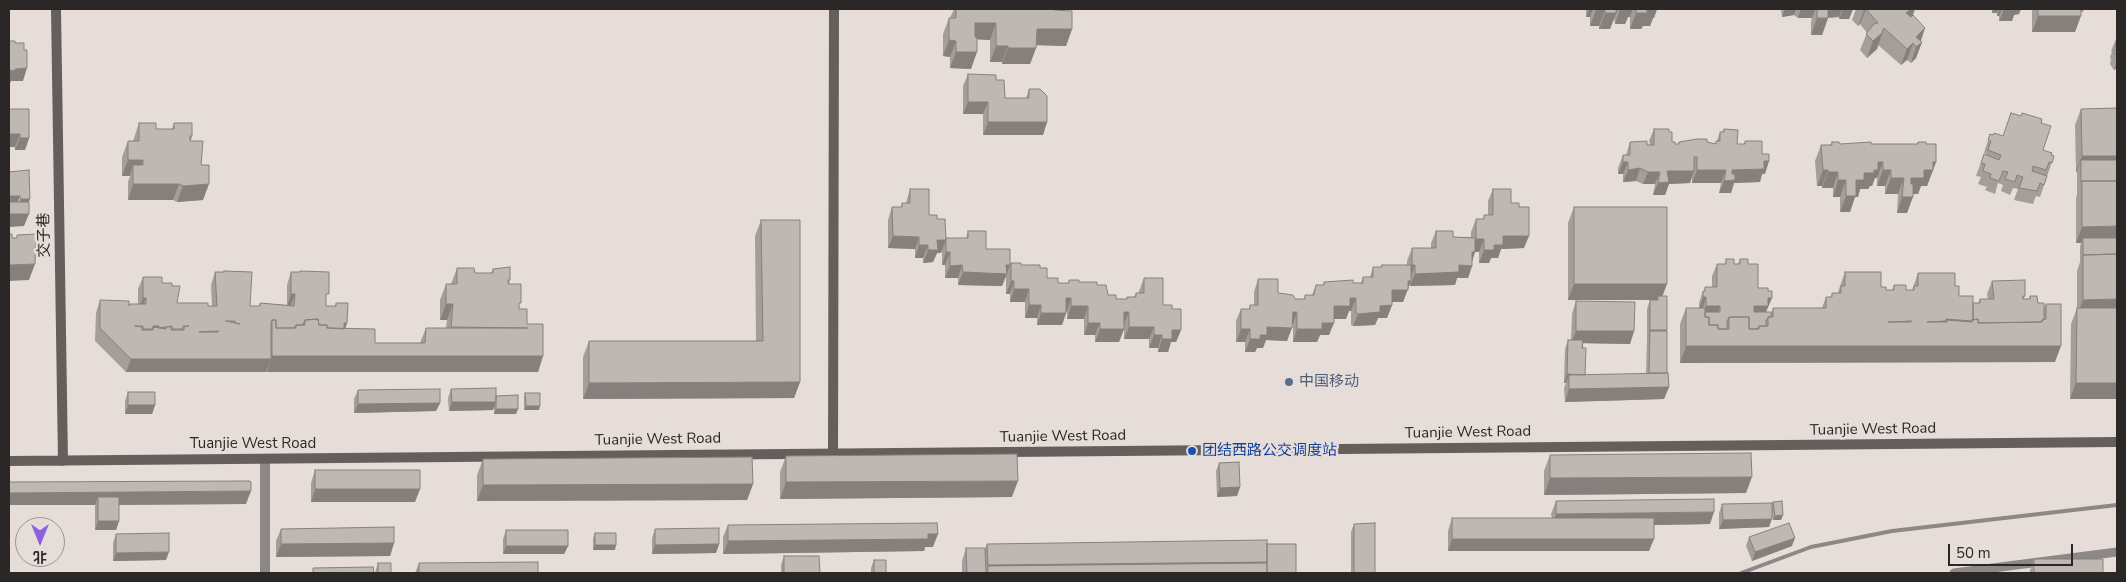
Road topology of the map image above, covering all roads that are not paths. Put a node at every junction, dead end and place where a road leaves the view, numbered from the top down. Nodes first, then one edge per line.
1 (56, 9) edge
2 (834, 9) edge
3 (2117, 442) edge
4 (833, 454) junction
5 (265, 459) junction
6 (63, 460) junction
7 (9, 461) edge
8 (2117, 552) edge
9 (266, 573) edge
10 (1955, 573) edge

1 - 6 street, 交子巷
2 - 4 street
3 - 4 street, Tuanjie West Road
4 - 5 street, Tuanjie West Road
5 - 6 street, Tuanjie West Road
5 - 9 street
6 - 7 street, Tuanjie West Road
8 - 10 lane

